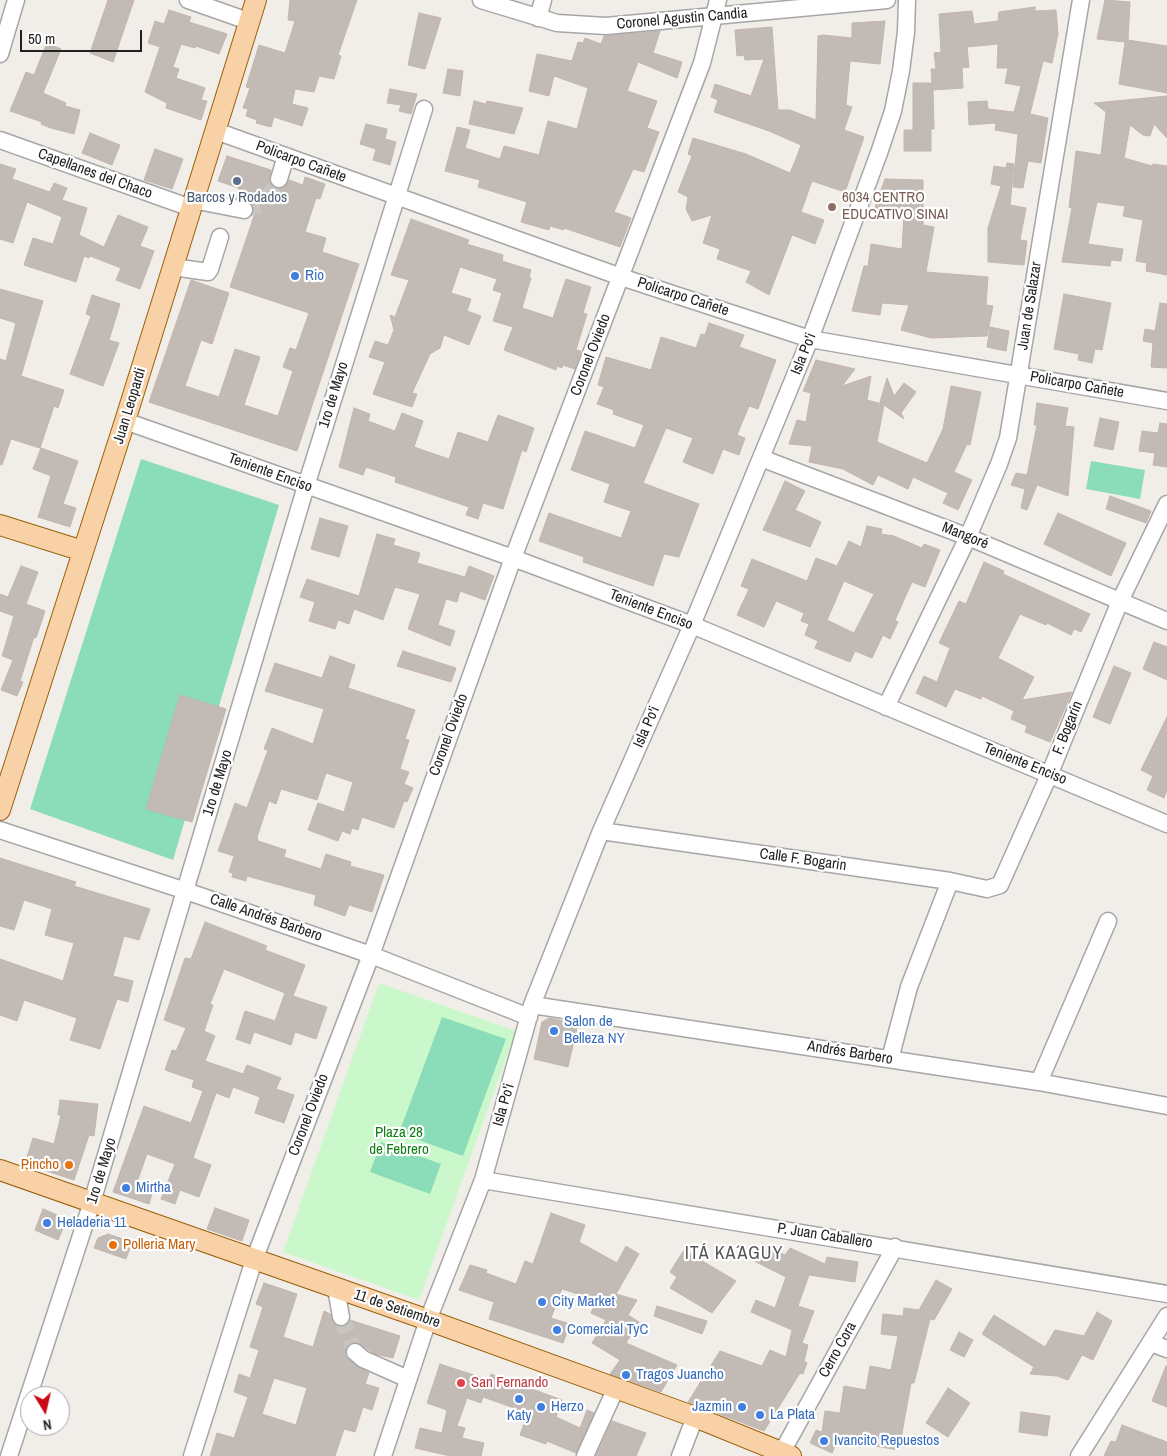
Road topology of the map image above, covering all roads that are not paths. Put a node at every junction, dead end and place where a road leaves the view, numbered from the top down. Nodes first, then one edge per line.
1 (16, 0) edge
2 (188, 0) edge
3 (256, 0) edge
4 (480, 0) edge
5 (543, 0) edge
6 (718, 0) edge
7 (887, 0) edge
8 (907, 0) edge
9 (1080, 0) edge
10 (715, 17) junction
11 (538, 18) junction
12 (248, 21) junction
13 (0, 54) edge
14 (424, 109) dead end
15 (216, 130) junction
16 (0, 140) edge
17 (286, 156) junction
18 (279, 179) tunnel mouth
19 (396, 197) junction
20 (192, 204) junction
21 (244, 210) tunnel mouth
22 (220, 237) dead end
23 (173, 267) junction
24 (621, 277) junction
25 (810, 339) junction
26 (1018, 375) junction
27 (1167, 401) edge
28 (125, 421) junction
29 (761, 458) junction
30 (306, 486) junction
31 (1167, 504) edge
32 (0, 525) edge
33 (968, 537) junction
34 (83, 551) junction
35 (513, 558) junction
36 (1120, 601) junction
37 (1167, 621) edge
38 (692, 625) junction
39 (886, 707) junction
40 (1050, 773) junction
41 (0, 810) edge
42 (1167, 824) edge
43 (0, 830) edge
44 (601, 831) junction
45 (950, 881) junction
46 (1003, 882) joint
47 (186, 891) junction
48 (1108, 921) dead end
49 (371, 955) junction
50 (530, 1011) junction
51 (890, 1059) junction
52 (1039, 1082) junction
53 (1167, 1106) edge
54 (0, 1170) edge
55 (483, 1180) junction
56 (92, 1202) junction
57 (895, 1247) junction
58 (254, 1260) junction
59 (336, 1288) junction
60 (1167, 1294) edge
61 (1167, 1316) edge
62 (341, 1317) tunnel mouth
63 (428, 1320) junction
64 (1151, 1343) junction
65 (1167, 1349) edge
66 (355, 1352) tunnel mouth
67 (408, 1380) junction
68 (616, 1388) junction
69 (695, 1417) junction
70 (786, 1454) edge
71 (10, 1456) edge
72 (192, 1456) edge
73 (383, 1456) edge
74 (585, 1456) edge
75 (680, 1456) edge
76 (1079, 1456) edge

1 - 13 street
2 - 12 street
3 - 12 main road, Juan Leopardi
4 - 11 street, Coronel Agustin Candia
5 - 11 street
6 - 10 street, Coronel Oviedo
7 - 10 street, Coronel Agustin Candia
8 - 25 street, Isla Po'i
9 - 26 street, Juan de Salazar
10 - 11 street, Coronel Agustin Candia
10 - 24 street, Coronel Oviedo
12 - 15 main road, Juan Leopardi
14 - 19 street, 1ro de Mayo
15 - 17 street, Policarpo Cañete
15 - 20 main road, Juan Leopardi
16 - 20 street, Capellanes del Chaco
17 - 18 street
17 - 19 street, Policarpo Cañete
19 - 24 street, Policarpo Cañete
19 - 30 street, 1ro de Mayo
20 - 21 street, Capellanes del Chaco
20 - 23 main road, Juan Leopardi
22 - 23 street
23 - 28 main road, Juan Leopardi
24 - 25 street, Policarpo Cañete
24 - 35 street, Coronel Oviedo
25 - 26 street, Policarpo Cañete
25 - 29 street, Isla Po'i
26 - 27 street, Policarpo Cañete
26 - 33 street, Juan de Salazar
28 - 30 street, Teniente Enciso
28 - 34 main road, Juan Leopardi
29 - 33 street, Mangoré
29 - 38 street, Isla Po'i
30 - 35 street, Teniente Enciso
30 - 47 street, 1ro de Mayo
31 - 36 street, F. Bogarín
32 - 34 main road
33 - 36 street, Mangoré
33 - 39 street, Juan de Salazar
34 - 41 main road, Juan Leopardi
35 - 38 street, Teniente Enciso
35 - 49 street, Coronel Oviedo
36 - 37 street, Mangoré
36 - 40 street, F. Bogarín
38 - 39 street, Teniente Enciso
38 - 44 street, Isla Po'i
39 - 40 street, Teniente Enciso
40 - 42 street, Teniente Enciso
40 - 46 street, F. Bogarín
43 - 47 street, Calle Andrés Barbero
44 - 45 street, Calle F. Bogarin
44 - 50 street, Isla Po'i
45 - 46 street, Calle F. Bogarin
45 - 51 street
47 - 49 street, Calle Andrés Barbero
47 - 56 street, 1ro de Mayo
48 - 52 street
49 - 50 street, Calle Andrés Barbero
49 - 58 street, Coronel Oviedo
50 - 51 street, Andrés Barbero
50 - 55 street, Isla Po'i
51 - 52 street, Andrés Barbero
52 - 53 street, Andrés Barbero
54 - 56 main road, 11 de Setiembre
55 - 57 street, P. Juan Caballero
55 - 63 street, Isla Po'i
56 - 58 main road, 11 de Setiembre
56 - 71 street, 1ro de Mayo
57 - 60 street, P. Juan Caballero
57 - 70 street, Cerro Cora
58 - 59 main road, 11 de Setiembre
58 - 72 street, Coronel Oviedo
59 - 62 street
59 - 63 main road, 11 de Setiembre
61 - 64 street
63 - 67 street, Isla Po'i
63 - 68 main road, 11 de Setiembre
64 - 65 street
64 - 76 street
66 - 67 street
67 - 73 street, Isla Po'i
68 - 69 main road, 11 de Setiembre
68 - 74 street
69 - 70 main road, 11 de Setiembre
69 - 75 street

